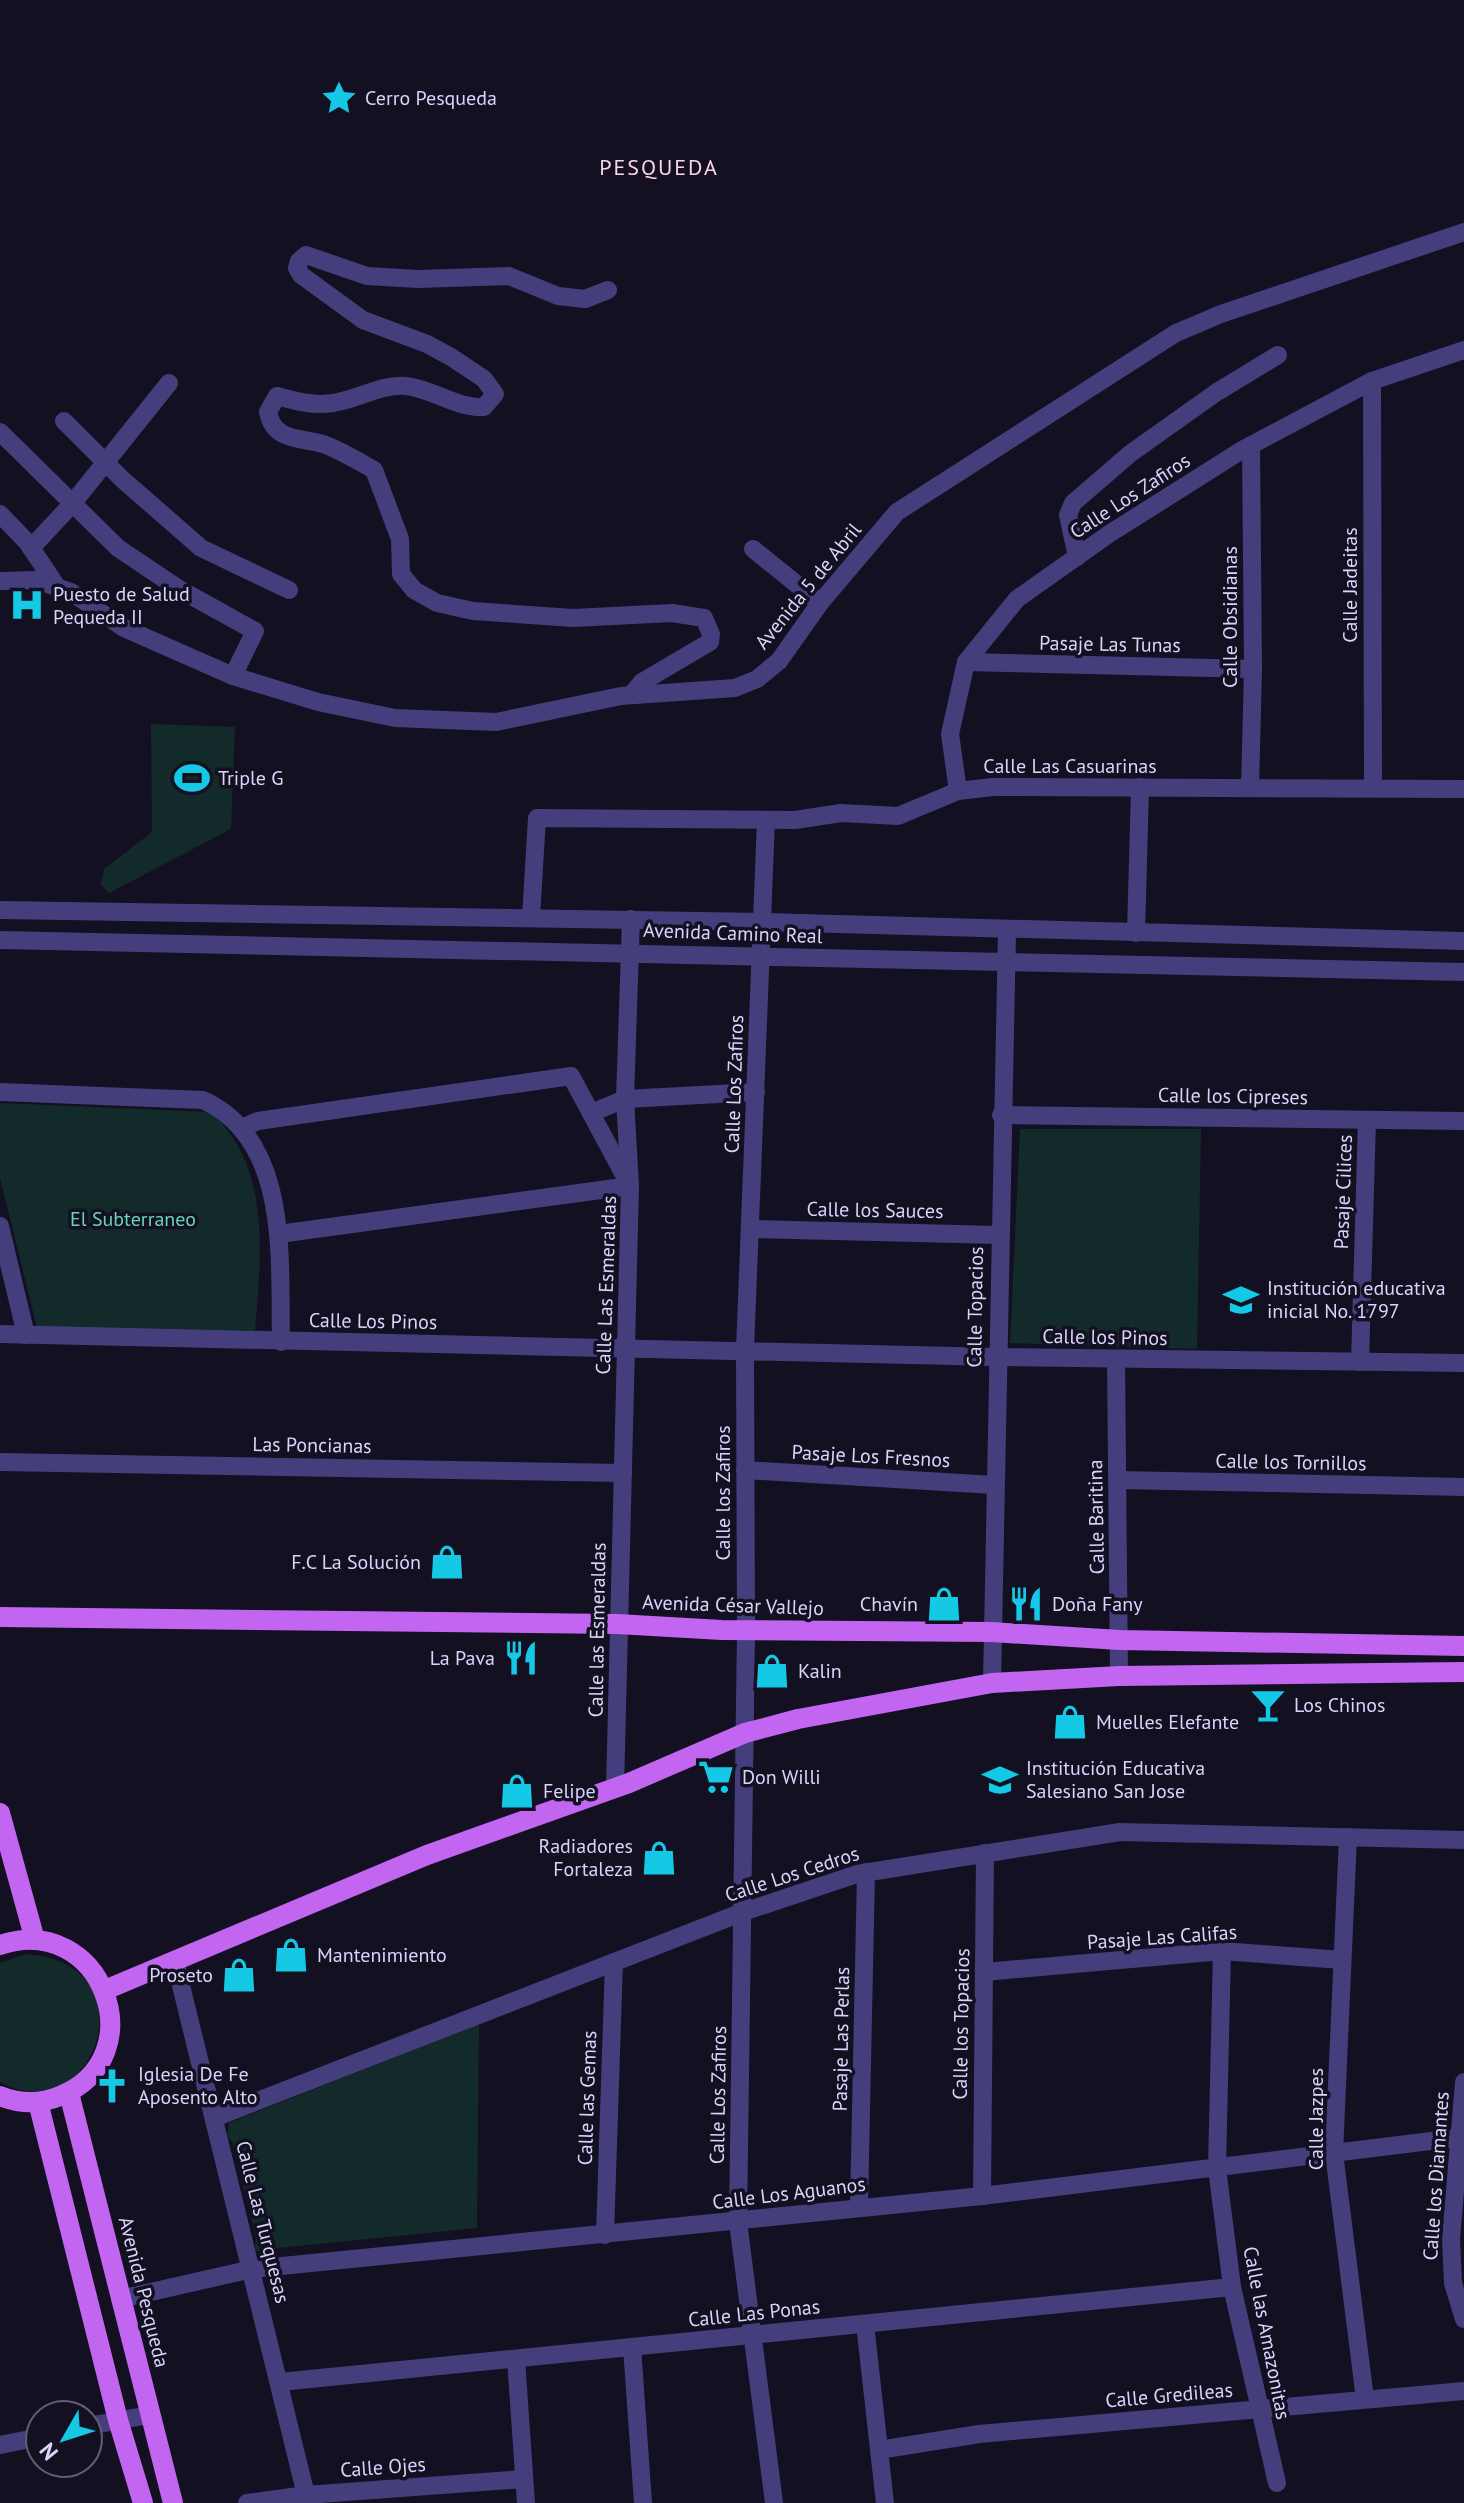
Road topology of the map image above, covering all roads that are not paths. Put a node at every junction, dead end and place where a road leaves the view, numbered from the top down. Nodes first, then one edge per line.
1 (1464, 232) edge
2 (608, 290) dead end
3 (1464, 350) edge
4 (1278, 355) dead end
5 (1372, 381) junction
6 (169, 383) dead end
7 (64, 421) dead end
8 (0, 432) edge
9 (1251, 445) junction
10 (106, 462) junction
11 (72, 504) junction
12 (0, 514) edge
13 (31, 548) junction
14 (753, 549) dead end
15 (1077, 557) junction
16 (0, 581) edge
17 (58, 588) junction
18 (289, 590) dead end
19 (820, 603) junction
20 (966, 662) junction
21 (1253, 669) junction
22 (233, 676) junction
23 (631, 695) junction
24 (1140, 787) junction
25 (1250, 788) junction
26 (1373, 788) junction
27 (1464, 789) edge
28 (958, 791) junction
29 (766, 820) junction
30 (0, 910) edge
31 (531, 917) junction
32 (631, 919) junction
33 (764, 922) junction
34 (1007, 931) junction
35 (1136, 933) junction
36 (0, 940) edge
37 (1464, 941) edge
38 (631, 952) junction
39 (759, 957) junction
40 (1007, 961) junction
41 (1464, 972) edge
42 (0, 1092) edge
43 (756, 1092) junction
44 (625, 1099) junction
45 (591, 1113) junction
46 (1001, 1115) junction
47 (1367, 1120) junction
48 (1464, 1121) edge
49 (241, 1128) junction
50 (630, 1186) junction
51 (0, 1226) edge
52 (750, 1229) junction
53 (279, 1234) junction
54 (999, 1235) junction
55 (0, 1334) edge
56 (26, 1335) junction
57 (281, 1342) junction
58 (626, 1347) junction
59 (745, 1349) junction
60 (996, 1357) junction
61 (1116, 1359) junction
62 (1360, 1362) junction
63 (1464, 1363) edge
64 (0, 1462) edge
65 (745, 1470) junction
66 (623, 1473) junction
67 (1118, 1480) junction
68 (994, 1485) junction
69 (1464, 1487) edge
70 (0, 1617) edge
71 (617, 1624) junction
72 (746, 1631) junction
73 (991, 1632) junction
74 (1120, 1640) junction
75 (1464, 1646) edge
76 (1464, 1672) edge
77 (1119, 1676) junction
78 (992, 1683) junction
79 (745, 1733) junction
80 (615, 1789) junction
81 (0, 1813) edge
82 (1348, 1837) junction
83 (1464, 1840) edge
84 (985, 1853) junction
85 (866, 1872) junction
86 (743, 1912) junction
87 (35, 1940) junction
88 (0, 1945) edge
89 (1222, 1951) junction
90 (1342, 1960) junction
91 (175, 1961) junction
92 (614, 1962) junction
93 (984, 1972) junction
94 (105, 1990) junction
95 (1464, 2082) edge
96 (69, 2093) junction
97 (0, 2096) edge
98 (38, 2102) junction
99 (214, 2118) junction
100 (1463, 2137) edge
101 (1334, 2153) junction
102 (1217, 2168) junction
103 (982, 2196) junction
104 (859, 2206) junction
105 (738, 2222) junction
106 (605, 2235) junction
107 (1458, 2258) edge
108 (252, 2269) junction
109 (1232, 2287) junction
110 (120, 2299) junction
111 (1464, 2319) edge
112 (865, 2324) junction
113 (752, 2335) junction
114 (632, 2347) junction
115 (516, 2359) junction
116 (280, 2382) junction
117 (1464, 2391) edge
118 (1365, 2399) junction
119 (1259, 2409) junction
120 (149, 2415) junction
121 (118, 2420) junction
122 (104, 2423) edge
123 (24, 2440) edge
124 (0, 2445) edge
125 (879, 2450) junction
126 (523, 2479) junction
127 (1277, 2483) dead end
128 (306, 2495) junction
129 (143, 2503) edge
130 (173, 2503) edge
131 (247, 2503) edge
132 (526, 2503) edge
133 (643, 2503) edge
134 (774, 2503) edge
135 (885, 2503) edge

1 - 19 street, Avenida 5 de Abril
2 - 23 street
3 - 5 street, Calle Los Zafiros
4 - 15 street
5 - 9 street, Calle Los Zafiros
5 - 26 street, Calle Jadeitas
6 - 10 street
7 - 10 street
8 - 11 street
9 - 15 street, Calle Los Zafiros
9 - 21 street, Calle Obsidianas
10 - 11 street
10 - 18 street
11 - 13 street
11 - 22 street
12 - 13 street
13 - 17 street
14 - 19 street
15 - 20 street, Calle Los Zafiros
16 - 17 street, Avenida 5 de Abril
17 - 22 street, Avenida 5 de Abril
19 - 23 street, Avenida 5 de Abril
20 - 21 street, Pasaje Las Tunas
20 - 28 street, Calle Los Zafiros
21 - 25 street, Calle Obsidianas
22 - 23 street, Avenida 5 de Abril
24 - 25 street, Calle Las Casuarinas
24 - 28 street, Calle Las Casuarinas
24 - 35 street
25 - 26 street, Calle Las Casuarinas
26 - 27 street, Calle Las Casuarinas
28 - 29 street, Calle Las Casuarinas
29 - 31 street, Calle Las Casuarinas
29 - 33 street, Calle Los Zafiros
30 - 31 street, Avenida Camino Real
31 - 32 street, Avenida Camino Real
32 - 33 street, Avenida Camino Real
32 - 38 street, Calle Las Esmeraldas
33 - 34 street, Avenida Camino Real
33 - 39 street, Calle Los Zafiros
34 - 35 street, Avenida Camino Real
34 - 40 street, Calle Topacios
35 - 37 street, Avenida Camino Real
36 - 38 street, Avenida Camino Real
38 - 39 street, Avenida Camino Real
38 - 44 street, Calle Las Esmeraldas
39 - 40 street, Avenida Camino Real
39 - 43 street, Calle Los Zafiros
40 - 41 street, Avenida Camino Real
40 - 46 street, Calle Topacios
42 - 49 street
43 - 44 street
43 - 52 street, Calle Los Zafiros
44 - 45 street
44 - 50 street, Calle Las Esmeraldas
45 - 49 street
45 - 50 street
46 - 47 street, Calle los Cipreses
46 - 54 street, Calle Topacios
47 - 48 street, Calle los Cipreses
47 - 62 street, Pasaje Cilices
49 - 53 street
50 - 53 street
50 - 58 street, Calle Las Esmeraldas
51 - 56 street
52 - 54 street, Calle los Sauces
52 - 59 street, Calle Los Zafiros
53 - 57 street
54 - 60 street, Calle Topacios
55 - 56 street, Calle Los Pinos
56 - 57 street, Calle Los Pinos
57 - 58 street, Calle Los Pinos
58 - 59 street, Calle Los Pinos
58 - 66 street, Calle Las Esmeraldas
59 - 60 street, Calle los Pinos
59 - 65 street, Calle los Zafiros
60 - 61 street, Calle los Pinos
60 - 68 street, Calle Topacios
61 - 62 street, Calle los Pinos
61 - 67 street, Calle Baritina
62 - 63 street, Calle los Pinos
64 - 66 street, Las Poncianas
65 - 68 street, Pasaje Los Fresnos
65 - 72 street, Calle los Zafiros
66 - 71 street, Calle las Esmeraldas
67 - 69 street, Calle los Tornillos
67 - 74 street, Calle Baritina
68 - 73 street, Calle Topacios
70 - 71 main road, Avenida César Vallejo
71 - 72 main road, Avenida César Vallejo
71 - 80 street, Calle las Esmeraldas
72 - 73 main road, Avenida César Vallejo
72 - 79 street, Calle los Zafiros
73 - 74 main road, Avenida César Vallejo
73 - 78 street, Calle Topacios
74 - 75 main road, Avenida César Vallejo
74 - 77 street, Calle Baritina
76 - 77 main road
77 - 78 main road
78 - 79 main road
79 - 80 main road
79 - 86 street, Calle Los Zafiros
80 - 91 main road
81 - 87 main road
82 - 83 street, Calle Los Cedros
82 - 84 street, Calle Los Cedros
82 - 90 street, Calle Jazpes
84 - 85 street, Calle Los Cedros
84 - 93 street, Calle los Topacios
85 - 86 street, Calle Los Cedros
85 - 104 street, Pasaje Las Perlas
86 - 92 street, Calle Los Cedros
86 - 105 street, Calle Los Zafiros
87 - 88 main road
87 - 94 main road
89 - 90 street, Pasaje Las Califas
89 - 93 street, Pasaje Las Califas
89 - 102 street, Calle las Amazonitas
90 - 101 street, Calle Jazpes
91 - 94 main road
91 - 99 street, Calle Las Turquesas
92 - 99 street, Calle Los Cedros
92 - 106 street, Calle las Gemas
93 - 103 street, Calle los Topacios
94 - 96 main road
95 - 100 street, Calle los Diamantes
96 - 98 main road
96 - 110 main road, Avenida Pesqueda
97 - 98 main road
98 - 121 main road
99 - 108 street, Calle Las Turquesas
100 - 101 street, Calle Los Aguanos
100 - 107 street, Calle los Diamantes
101 - 102 street, Calle Los Aguanos
101 - 118 street, Calle Jazpes
102 - 103 street, Calle Los Aguanos
102 - 109 street, Calle las Amazonitas
103 - 104 street, Calle Los Aguanos
104 - 105 street, Calle Los Aguanos
105 - 106 street, Calle Los Aguanos
105 - 113 street, Calle Los Zafiros
106 - 108 street, Calle Los Aguanos
107 - 111 street, Calle los Diamantes
108 - 110 street, Calle Los Aguanos
108 - 116 street, Calle Las Turquesas
109 - 112 street, Calle Las Ponas
109 - 119 street, Calle las Amazonitas
110 - 120 main road, Avenida Pesqueda
112 - 113 street, Calle Las Ponas
112 - 125 street
113 - 114 street, Calle Las Ponas
113 - 134 street, Calle Los Zafiros
114 - 115 street, Calle Las Ponas
114 - 133 street
115 - 116 street, Calle Las Ponas
115 - 126 street
116 - 128 street, Calle Las Turquesas
117 - 118 street, Calle Gredileas
118 - 119 street, Calle Gredileas
119 - 125 street, Calle Gredileas
119 - 127 street, Calle las Amazonitas
120 - 121 street
120 - 130 main road, Avenida Pesqueda
121 - 122 street
121 - 129 main road
123 - 124 street
125 - 135 street
126 - 128 street, Calle Ojes
126 - 132 street
128 - 131 street, Calle Ojes

